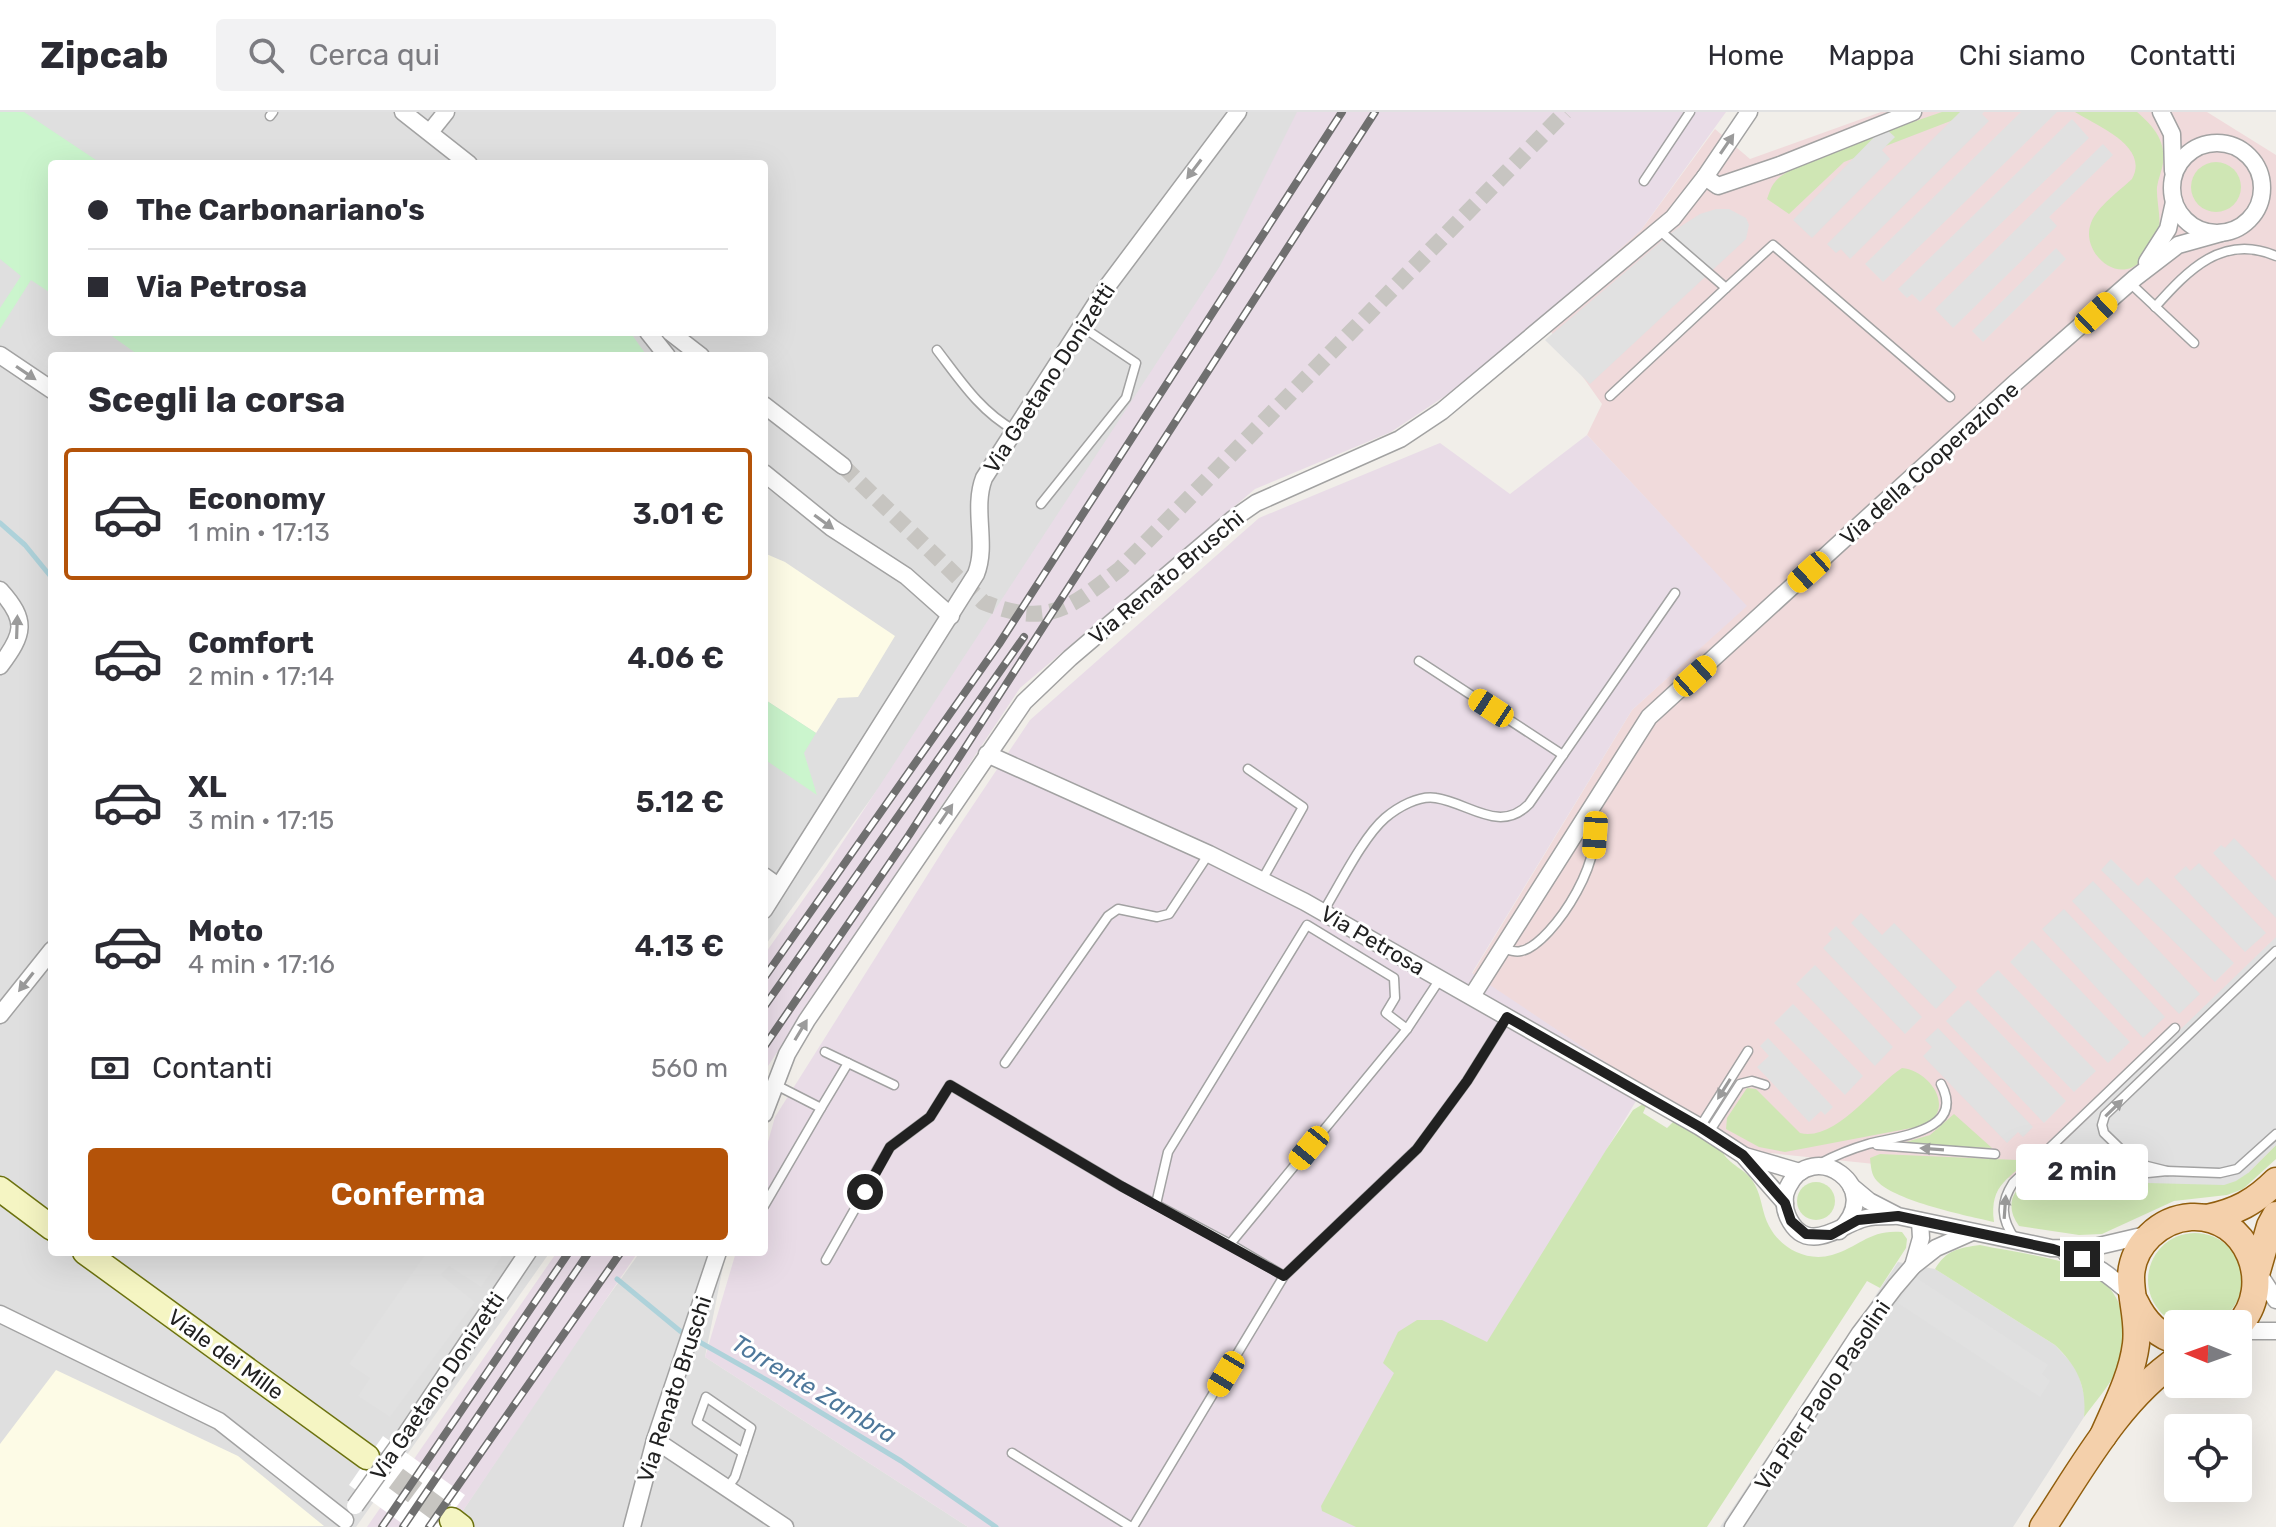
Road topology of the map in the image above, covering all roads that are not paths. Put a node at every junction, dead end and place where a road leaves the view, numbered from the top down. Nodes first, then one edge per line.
1 (403, 112) edge
2 (446, 112) edge
3 (1238, 112) edge
4 (1690, 112) edge
5 (1749, 112) edge
6 (1913, 112) edge
7 (2161, 112) edge
8 (430, 132) junction
9 (464, 160) edge
10 (2257, 168) junction
11 (2173, 175) junction
12 (1705, 177) junction
13 (1644, 181) dead end
14 (2276, 181) edge
15 (2174, 202) junction
16 (2276, 205) edge
17 (2255, 212) junction
18 (1659, 230) junction
19 (2221, 233) junction
20 (2276, 256) edge
21 (2132, 281) junction
22 (1726, 288) junction
23 (2155, 307) junction
24 (1080, 326) junction
25 (651, 336) edge
26 (675, 336) edge
27 (2194, 343) dead end
28 (937, 350) dead end
29 (664, 352) edge
30 (696, 352) edge
31 (0, 355) edge
32 (48, 387) edge
33 (1610, 396) dead end
34 (1950, 397) dead end
35 (768, 408) edge
36 (1014, 430) junction
37 (843, 466) tunnel mouth
38 (768, 476) edge
39 (1041, 504) dead end
40 (0, 590) edge
41 (1675, 593) dead end
42 (951, 616) junction
43 (1419, 661) dead end
44 (0, 666) edge
45 (987, 754) junction
46 (1563, 755) junction
47 (1248, 769) dead end
48 (1586, 817) junction
49 (1209, 854) junction
50 (771, 881) edge
51 (1262, 881) junction
52 (1323, 912) junction
53 (1502, 947) junction
54 (2276, 951) edge
55 (48, 955) edge
56 (1441, 979) junction
57 (1472, 996) junction
58 (0, 1015) edge
59 (1507, 1017) junction
60 (2175, 1028) dead end
61 (1407, 1029) junction
62 (1748, 1051) dead end
63 (825, 1052) dead end
64 (848, 1063) junction
65 (1005, 1063) dead end
66 (1941, 1084) dead end
67 (775, 1085) junction
68 (894, 1085) dead end
69 (1765, 1085) dead end
70 (768, 1103) edge
71 (821, 1108) junction
72 (1704, 1130) junction
73 (2276, 1134) edge
74 (1870, 1144) junction
75 (1995, 1154) dead end
76 (1743, 1155) junction
77 (1807, 1170) junction
78 (2167, 1171) junction
79 (2022, 1174) junction
80 (2276, 1181) edge
81 (1851, 1186) junction
82 (0, 1189) edge
83 (768, 1199) edge
84 (1785, 1203) junction
85 (1156, 1204) junction
86 (2276, 1215) edge
87 (1898, 1216) junction
88 (2207, 1218) junction
89 (1920, 1221) junction
90 (48, 1225) edge
91 (1839, 1231) junction
92 (1970, 1233) junction
93 (2152, 1234) junction
94 (2017, 1243) junction
95 (1230, 1244) junction
96 (2053, 1249) junction
97 (91, 1256) edge
98 (525, 1256) edge
99 (717, 1256) edge
100 (826, 1260) dead end
101 (1913, 1266) junction
102 (2257, 1271) junction
103 (1284, 1276) junction
104 (2134, 1299) junction
105 (2276, 1300) edge
106 (2250, 1310) edge
107 (0, 1314) edge
108 (2252, 1329) edge
109 (2276, 1331) edge
110 (2164, 1335) edge
111 (2164, 1371) edge
112 (2103, 1436) junction
113 (655, 1440) junction
114 (743, 1453) junction
115 (1012, 1453) dead end
116 (367, 1457) tunnel mouth
117 (728, 1487) junction
118 (347, 1518) edge
119 (632, 1527) edge
120 (785, 1527) edge
121 (1132, 1527) edge
122 (1733, 1527) edge
123 (2043, 1527) edge

1 - 8 street
2 - 8 street
3 -> 24 street, Via Gaetano Donizetti
4 - 13 lane
12 -> 5 street, Via Renato Bruschi
6 - 12 street
7 - 11 street
8 - 9 street
10 - 11 street
10 - 14 street
10 - 17 street
11 - 15 street
12 - 18 street, Via Renato Bruschi
15 - 19 street
15 - 21 street, Via della Cooperazione
16 - 17 street
17 - 19 street
18 - 22 lane
18 - 45 street, Via Renato Bruschi
19 - 21 street, Via della Cooperazione
20 - 23 lane
21 - 23 lane
21 - 48 street, Via della Cooperazione
22 - 33 lane
22 - 34 lane
23 - 27 lane
24 - 36 street, Via Gaetano Donizetti
24 - 39 lane
25 - 29 street
26 - 30 street
28 - 36 lane
31 -> 32 street
35 - 37 street
36 - 42 street, Via Gaetano Donizetti
38 -> 42 street
44 -> 40 street
41 - 46 lane
42 - 50 street, Via Gaetano Donizetti
43 - 46 lane
45 - 49 street, Via Petrosa
67 -> 45 street, Via Renato Bruschi
46 - 52 lane
47 - 51 lane
48 - 53 street, Via della Cooperazione
48 - 53 lane
49 - 51 street, Via Petrosa
49 - 65 lane
51 - 52 street, Via Petrosa
52 - 56 street, Via Petrosa
53 - 57 street, Via della Cooperazione
78 -> 54 lane
55 -> 58 street
56 - 57 street, Via Petrosa
56 - 61 lane
57 - 59 street, Via Petrosa
59 - 72 street, Via Petrosa
59 - 103 lane
60 - 79 lane
61 - 85 lane
61 - 95 lane
62 -> 72 lane
63 - 64 lane
64 - 68 lane
64 - 71 lane
66 - 74 lane
67 - 70 street, Via Renato Bruschi
67 - 71 lane
69 - 72 lane
71 - 83 lane
72 - 76 street, Via Petrosa
73 - 78 lane
75 -> 74 lane
74 - 77 lane
76 - 77 street, Via Petrosa
76 - 84 street, Via Petrosa
77 - 81 street, Via Petrosa
77 - 84 street
78 - 79 lane
94 -> 79 lane
80 - 88 main road
81 - 87 street, Via Petrosa
81 - 91 street
82 - 90 street
84 - 91 street, Via Petrosa
85 - 95 lane
85 - 100 lane
86 - 102 main road
87 - 89 street, Via Petrosa
87 - 91 street, Via Petrosa
88 - 93 main road
88 - 102 main road
89 - 92 street, Via Petrosa
89 - 101 street, Via Pier Paolo Pasolini
92 - 94 street, Via Petrosa
92 - 101 street, Via Pier Paolo Pasolini
93 - 96 street, Via Petrosa
93 - 104 main road
94 - 96 street, Via Petrosa
95 - 103 lane
96 - 104 street, Via Petrosa
97 - 116 street, Viale dei Mille
98 - 118 street, Via Gaetano Donizetti, bridge
99 - 113 street, Via Renato Bruschi
101 - 122 street, Via Pier Paolo Pasolini
102 - 105 street
102 - 106 main road
103 - 121 lane
104 - 110 main road
104 - 112 main road
107 - 118 street
108 - 109 street
111 - 112 main road
112 - 123 main road
113 - 117 street
113 - 119 street, Via Renato Bruschi
114 - 114 lane
114 - 117 lane
115 - 121 lane
117 - 120 street

